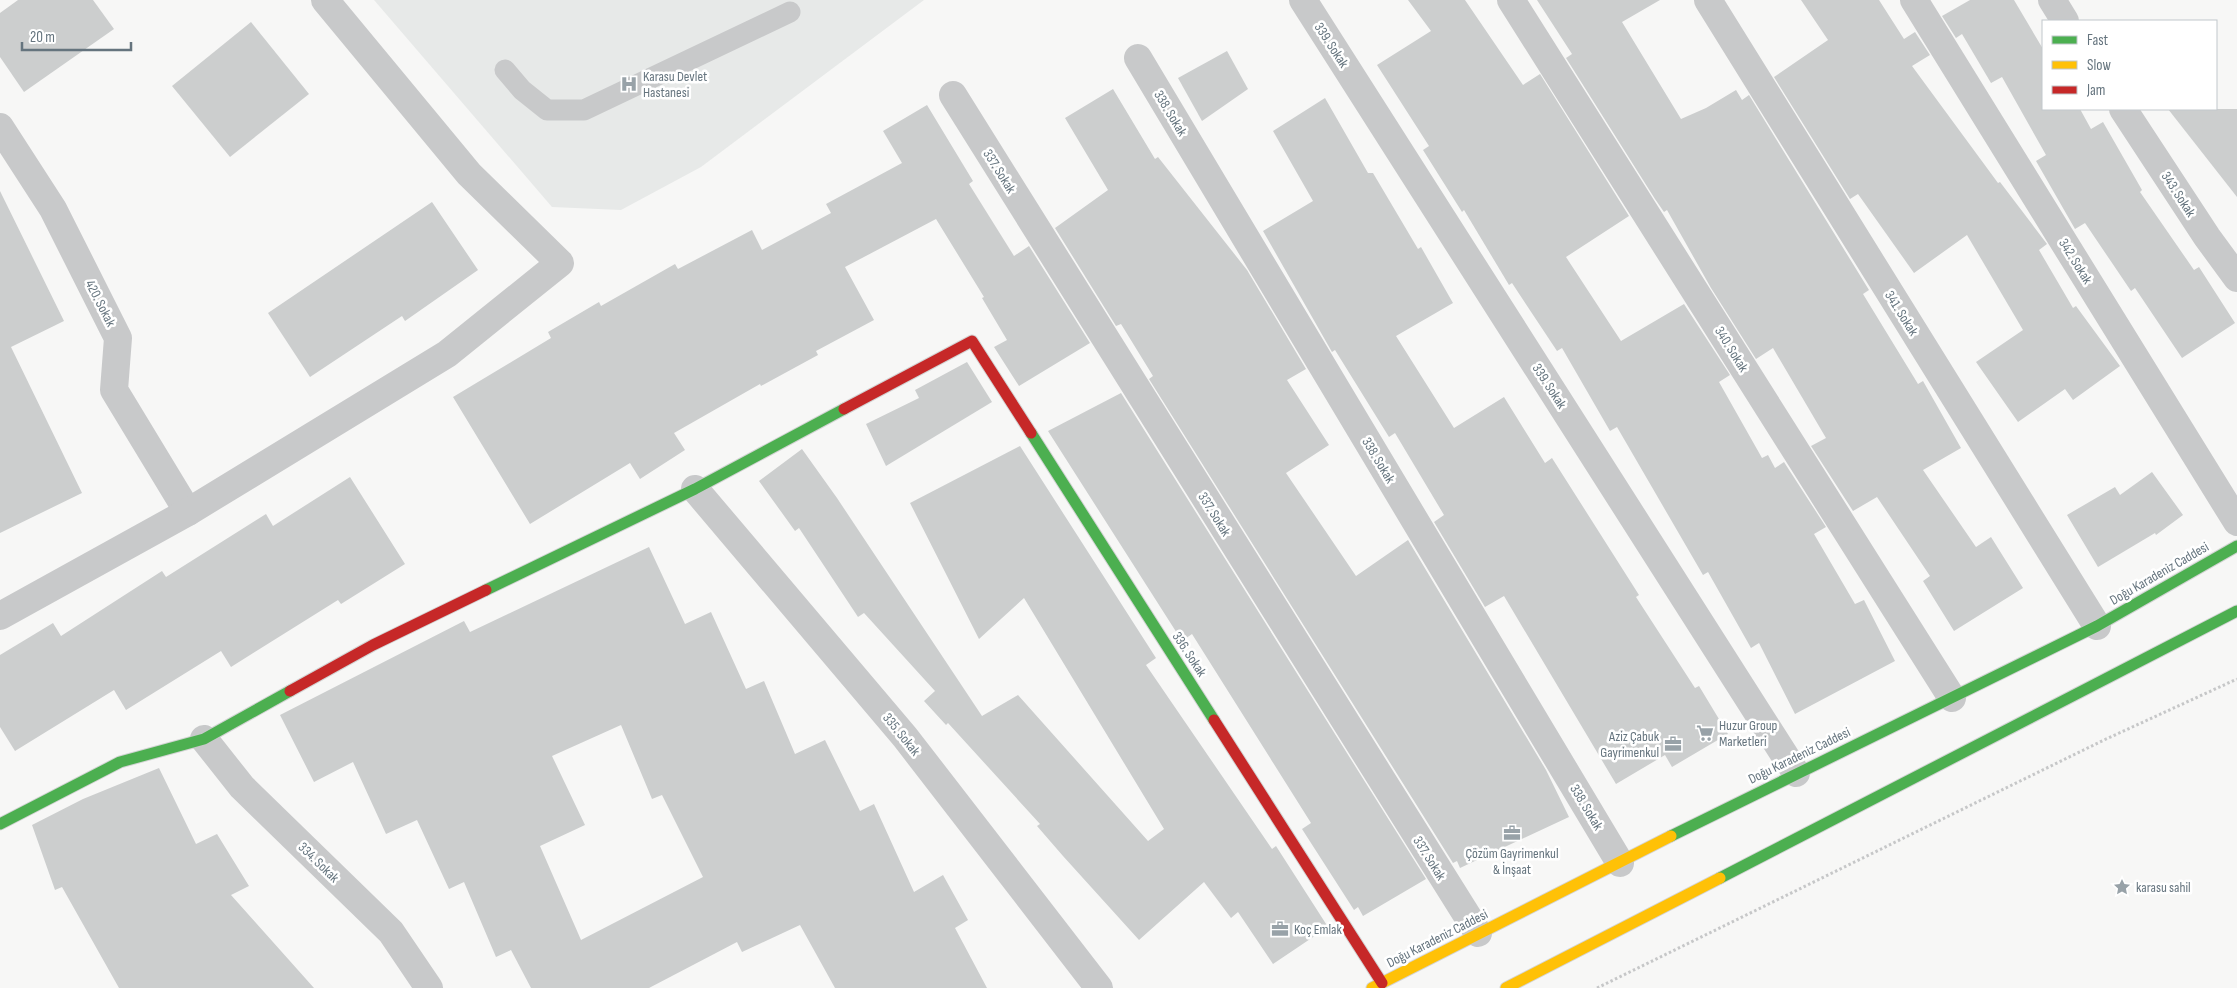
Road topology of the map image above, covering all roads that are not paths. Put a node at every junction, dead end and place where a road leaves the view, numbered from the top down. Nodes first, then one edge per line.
1 (325, 0) edge
2 (1303, 0) edge
3 (1511, 0) edge
4 (1708, 0) edge
5 (1914, 0) edge
6 (2052, 0) edge
7 (790, 12) dead end
8 (2065, 20) edge
9 (1138, 58) dead end
10 (505, 70) dead end
11 (953, 95) dead end
12 (2124, 110) edge
13 (0, 127) edge
14 (2237, 278) edge
15 (695, 489) junction
16 (188, 512) junction
17 (2237, 522) edge
18 (2237, 546) edge
19 (2237, 611) edge
20 (0, 616) edge
21 (2096, 626) junction
22 (1952, 698) junction
23 (204, 739) junction
24 (1796, 773) junction
25 (0, 824) edge
26 (1620, 863) junction
27 (1478, 933) junction
28 (1382, 983) junction
29 (429, 988) edge
30 (1099, 988) edge
31 (1372, 988) edge
32 (1506, 988) edge

1 - 16 street
2 - 24 street, 339. Sokak
3 - 22 street, 340. Sokak
4 - 21 street, 341. Sokak
5 - 17 street, 342. Sokak
6 - 8 street
7 - 10 lane
9 - 26 street, 338. Sokak
11 - 27 street, 337. Sokak
12 - 14 street, 343. Sokak
13 - 16 street, 420. Sokak
15 - 23 street
15 - 28 street, 336. Sokak
15 - 30 street, 335. Sokak
16 - 20 street
18 - 21 street, Doğu Karadeniz Caddesi
19 - 32 street
21 - 22 street, Doğu Karadeniz Caddesi
22 - 24 street, Doğu Karadeniz Caddesi
23 - 25 street
23 - 29 street, 334. Sokak
24 - 26 street, Doğu Karadeniz Caddesi
26 - 27 street, Doğu Karadeniz Caddesi
27 - 28 street, Doğu Karadeniz Caddesi
28 - 31 street, Doğu Karadeniz Caddesi

